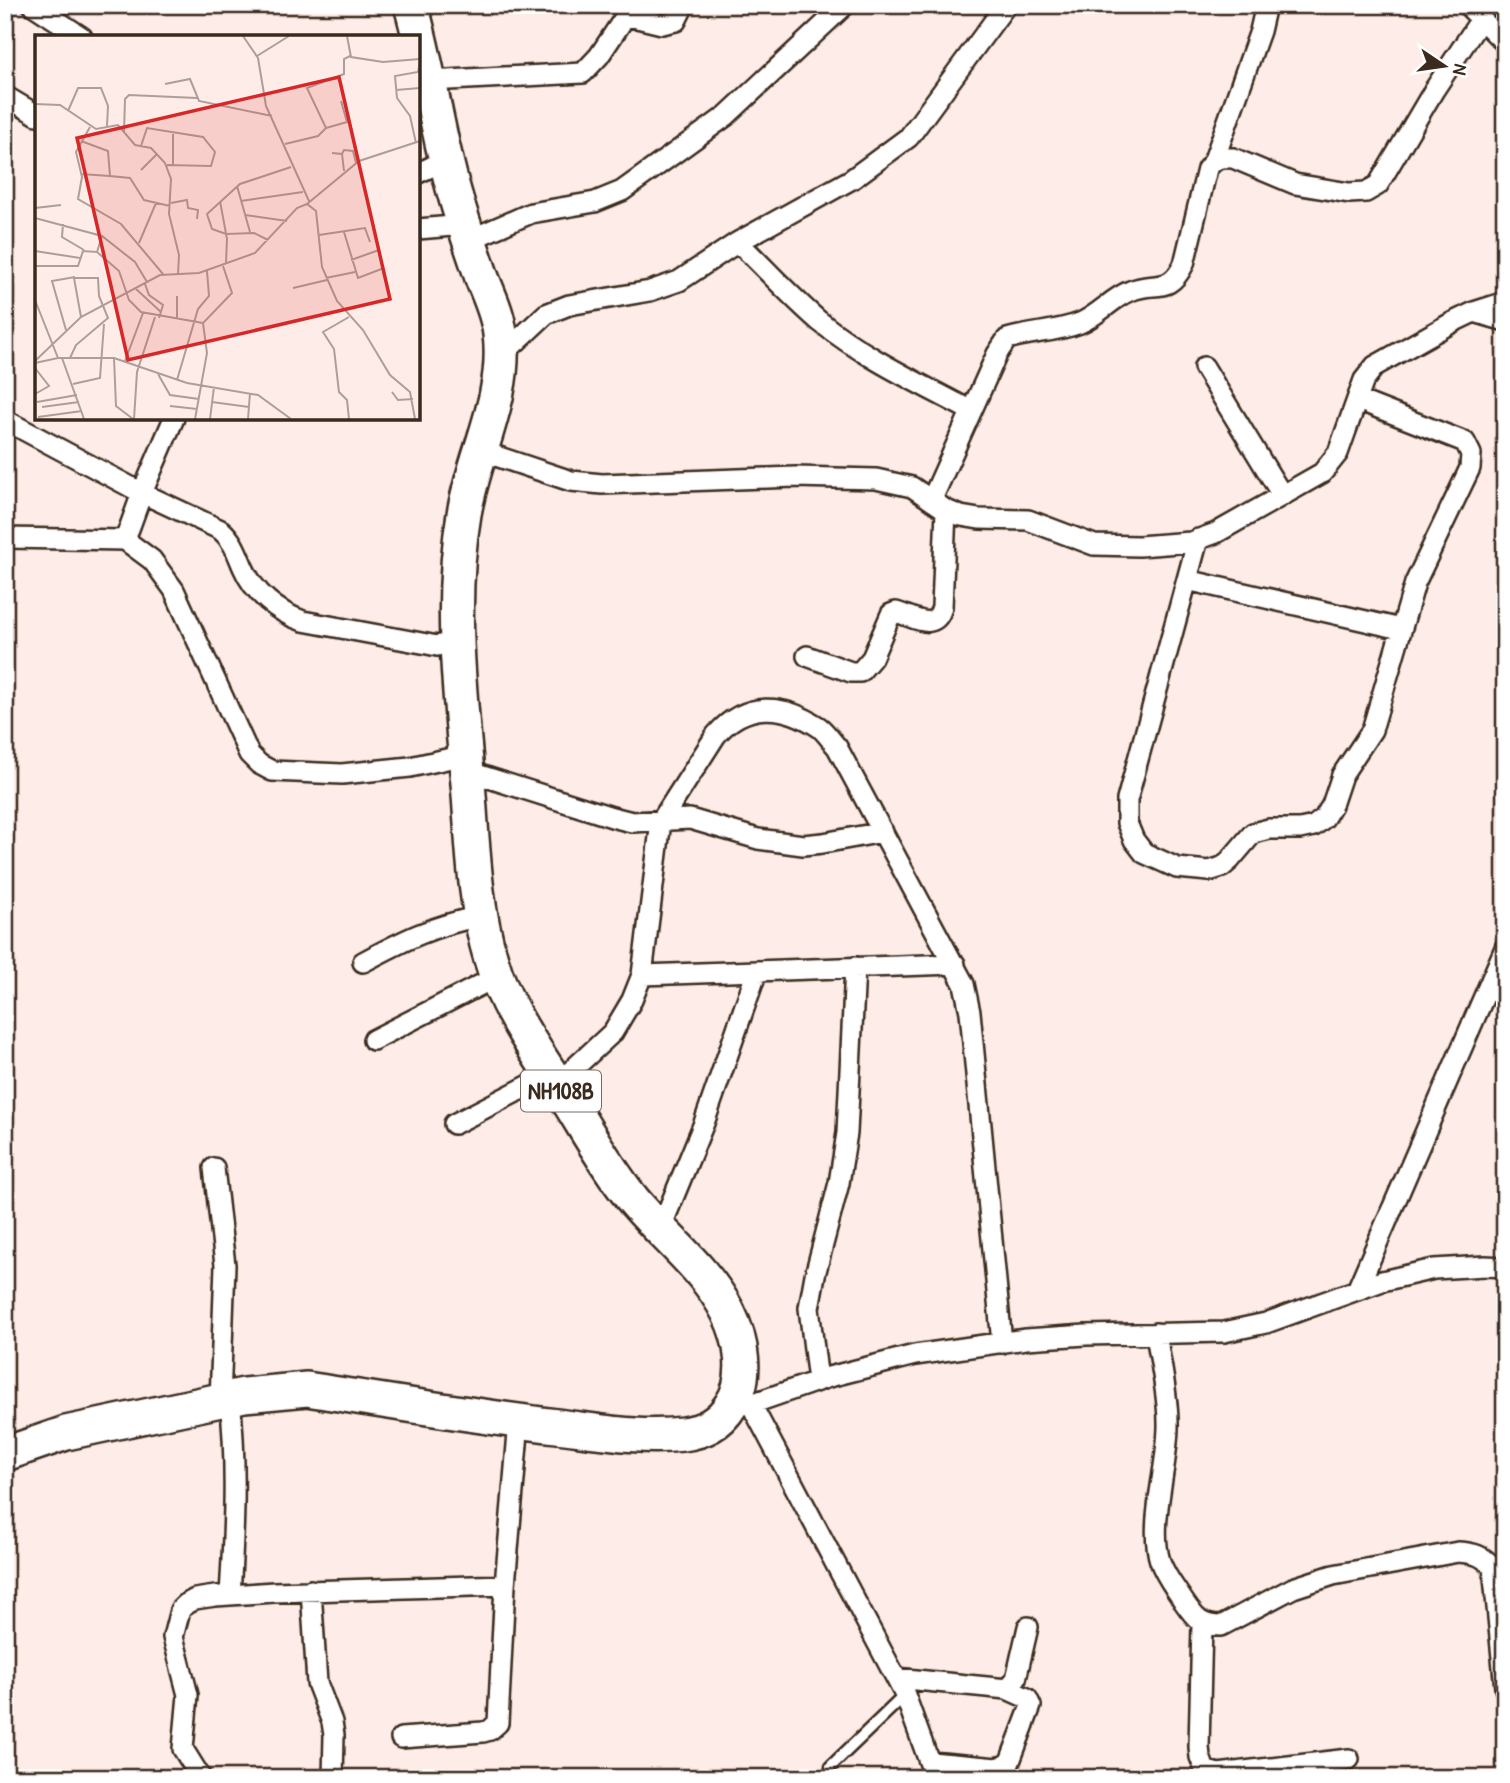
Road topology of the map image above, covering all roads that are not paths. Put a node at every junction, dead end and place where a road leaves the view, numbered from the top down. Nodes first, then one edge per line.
1 (33, 5) edge
2 (411, 5) edge
3 (684, 5) edge
4 (818, 5) edge
5 (1006, 5) edge
6 (1266, 5) edge
7 (841, 10) edge
8 (1474, 12) edge
9 (79, 35) edge
10 (416, 35) edge
11 (1505, 44) edge
12 (420, 59) edge
13 (424, 83) edge
14 (5, 96) edge
15 (35, 114) edge
16 (1213, 160) junction
17 (432, 166) edge
18 (420, 229) edge
19 (467, 233) junction
20 (738, 242) junction
21 (1505, 302) edge
22 (1474, 312) junction
23 (1505, 321) edge
24 (500, 357) junction
25 (1204, 367) dead end
26 (1358, 400) junction
27 (971, 411) junction
28 (5, 420) edge
29 (173, 420) edge
30 (481, 451) junction
31 (142, 493) junction
32 (1282, 495) junction
33 (939, 504) junction
34 (5, 538) edge
35 (1198, 539) junction
36 (125, 540) junction
37 (1187, 580) junction
38 (1401, 629) junction
39 (457, 641) junction
40 (807, 656) dead end
41 (466, 763) junction
42 (661, 821) junction
43 (883, 832) junction
44 (481, 916) junction
45 (1505, 948) edge
46 (363, 962) dead end
47 (955, 964) junction
48 (855, 967) junction
49 (757, 971) junction
50 (642, 975) junction
51 (496, 977) junction
52 (373, 1040) dead end
53 (554, 1079) junction
54 (454, 1124) dead end
55 (214, 1168) dead end
56 (660, 1230) junction
57 (1505, 1267) edge
58 (1357, 1290) junction
59 (1156, 1333) junction
60 (1002, 1343) junction
61 (818, 1381) junction
62 (745, 1397) junction
63 (225, 1400) junction
64 (519, 1421) junction
65 (5, 1454) edge
66 (505, 1585) junction
67 (311, 1590) junction
68 (230, 1595) junction
69 (1202, 1623) junction
70 (1028, 1627) dead end
71 (900, 1686) junction
72 (1505, 1688) edge
73 (1007, 1689) junction
74 (401, 1738) dead end
75 (1349, 1759) dead end
76 (831, 1766) dead end
77 (933, 1770) edge
78 (201, 1778) edge
79 (333, 1778) edge

1 - 9 street
2 - 10 highway, NH108B
3 - 13 street
4 - 7 street
5 - 20 street
6 - 16 street
7 - 19 street
8 - 11 street
8 - 16 street
12 - 13 highway, NH108B
13 - 17 highway, NH108B
14 - 15 street
16 - 27 street
17 - 19 highway, NH108B
18 - 19 street
19 - 24 highway, NH108B
20 - 24 street
20 - 27 street
21 - 22 street
22 - 23 street
22 - 26 street
24 - 30 highway, NH108B
25 - 32 street
26 - 32 street
26 - 38 street
27 - 33 street
28 - 31 street
29 - 31 street
30 - 33 street
30 - 39 highway, NH108B
31 - 36 street
31 - 39 street
32 - 35 street
33 - 35 street
33 - 40 street
34 - 36 street
35 - 37 street
36 - 41 street
37 - 38 street
37 - 38 street
39 - 41 highway, NH108B
41 - 42 street
41 - 44 highway, NH108B
42 - 43 street
42 - 43 street
42 - 50 street
43 - 47 street
44 - 46 street
44 - 51 highway, NH108B
45 - 58 street
47 - 48 street
47 - 60 street
48 - 49 street
48 - 61 street
49 - 50 street
49 - 56 street
50 - 53 street
51 - 52 street
51 - 53 highway, NH108B
53 - 54 street
53 - 56 highway, NH108B
55 - 63 street
56 - 62 highway, NH108B
57 - 58 street
58 - 59 street
59 - 60 street
59 - 69 street
60 - 61 street
61 - 62 street
62 - 64 highway
62 - 71 street
63 - 64 highway
63 - 65 highway
63 - 68 street
64 - 66 street
66 - 67 street
66 - 74 street
67 - 68 street
67 - 79 street
68 - 78 street
69 - 72 street
69 - 75 street
70 - 73 street
71 - 73 street
71 - 76 lane
71 - 77 street
73 - 77 street

